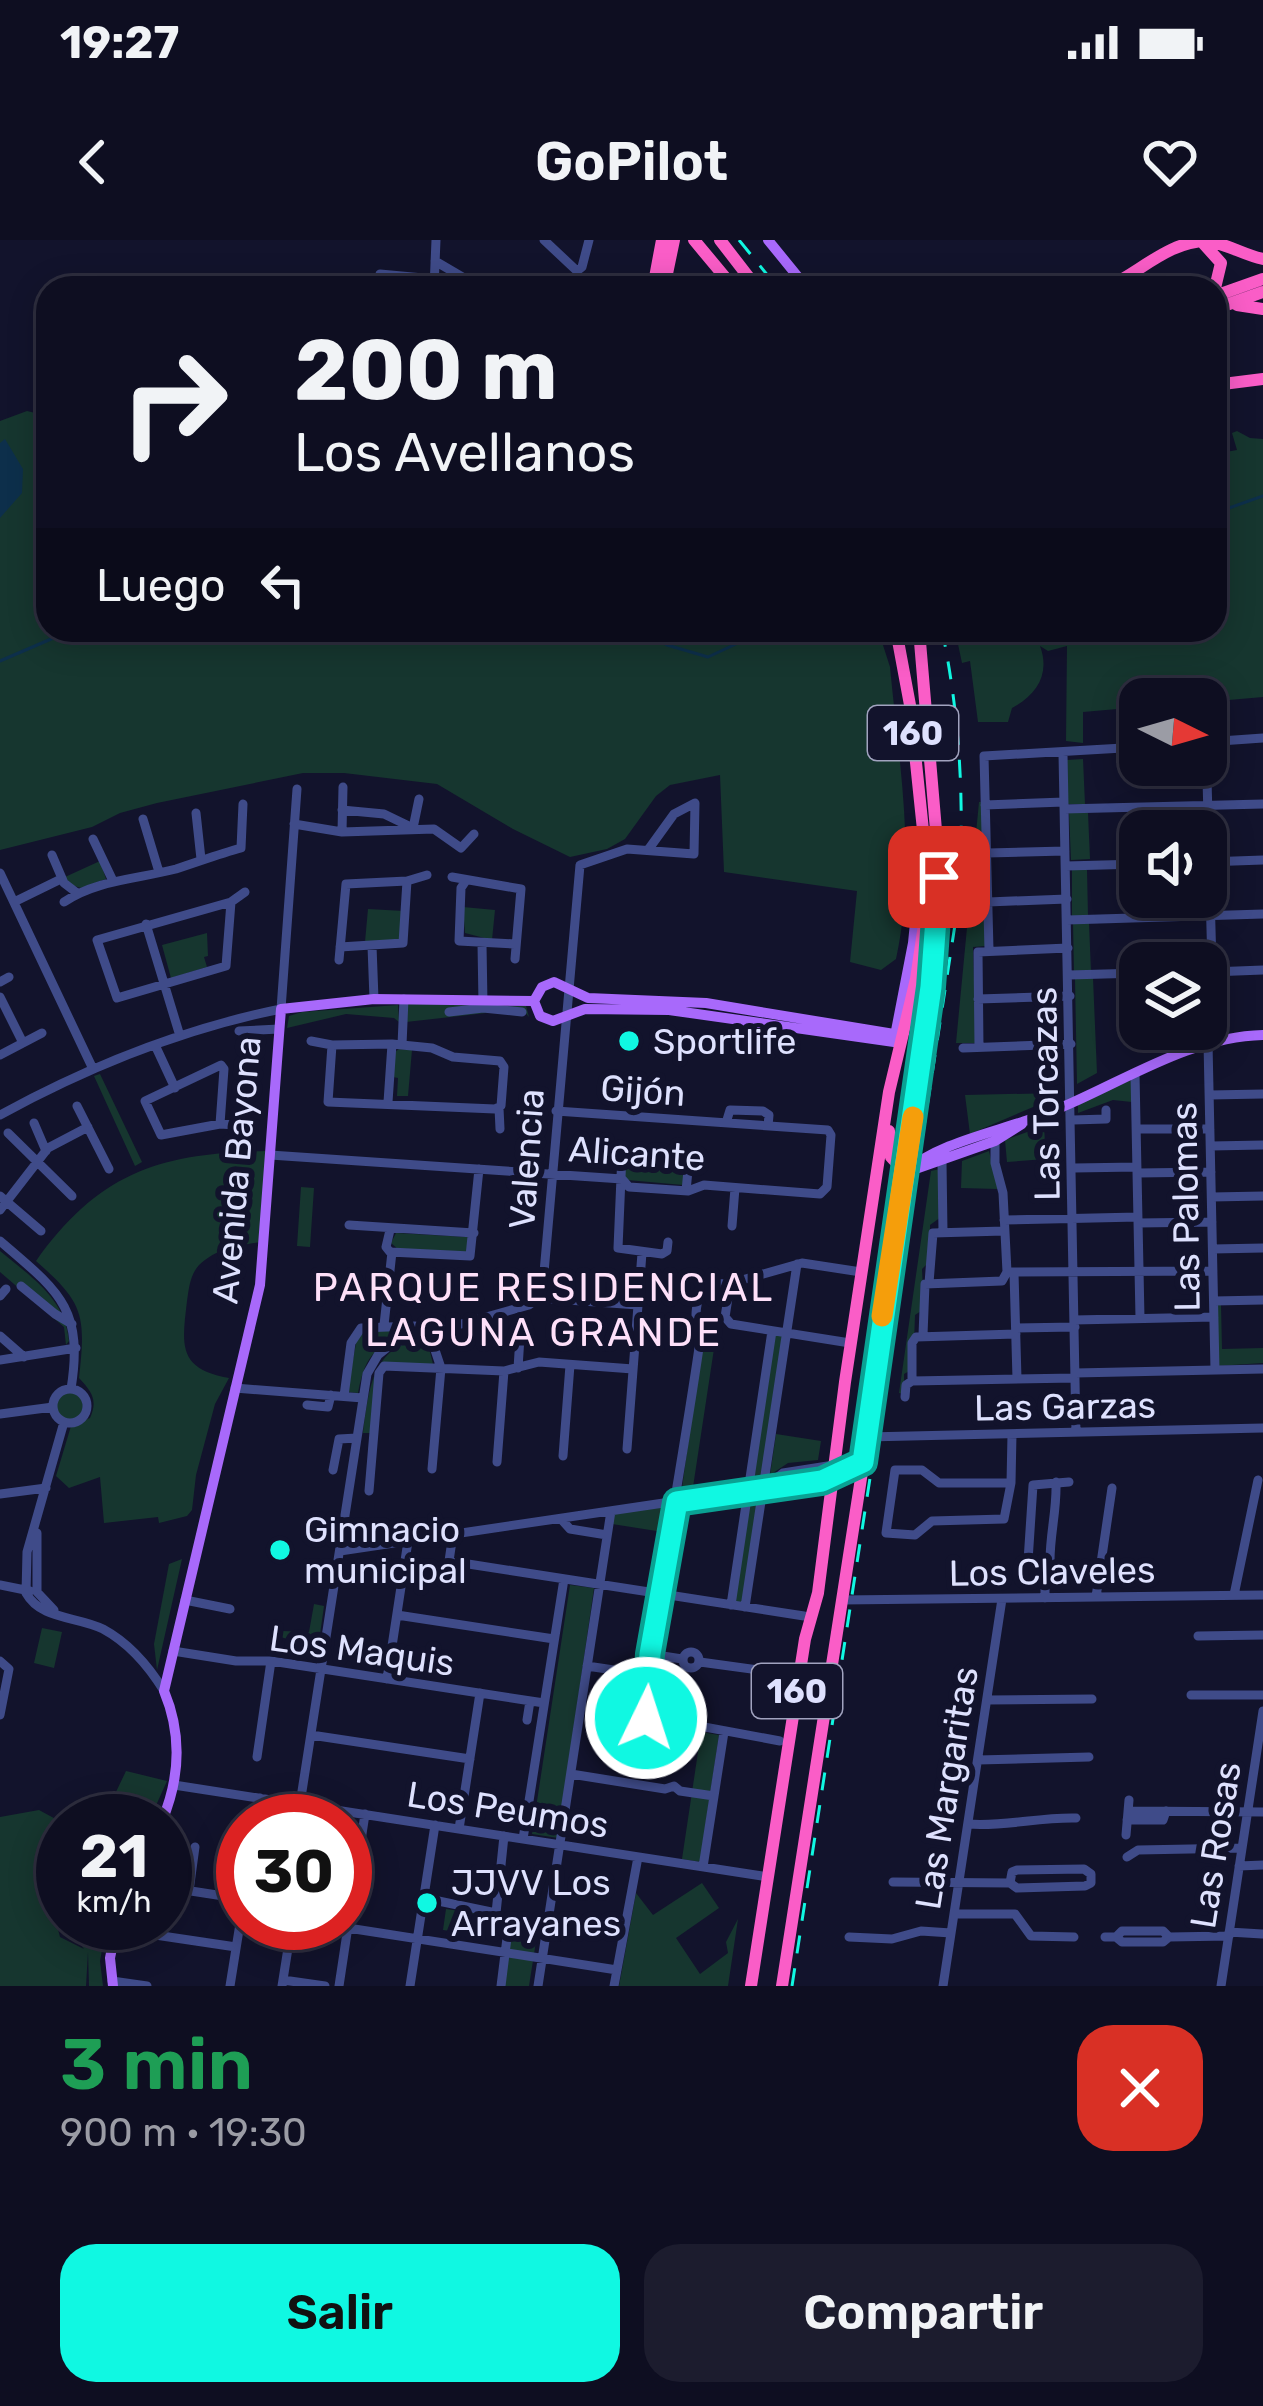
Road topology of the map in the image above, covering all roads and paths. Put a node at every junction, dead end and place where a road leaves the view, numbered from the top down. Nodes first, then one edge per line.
1 (436, 240) edge
2 (544, 240) edge
3 (589, 240) edge
4 (662, 240) edge
5 (674, 240) edge
6 (694, 240) edge
7 (719, 240) edge
8 (768, 240) edge
9 (1197, 240) edge
10 (1263, 259) edge
11 (435, 261) junction
12 (380, 274) dead end
13 (392, 276) edge
14 (434, 276) edge
15 (461, 276) edge
16 (655, 276) edge
17 (666, 276) edge
18 (724, 276) edge
19 (748, 276) edge
20 (797, 276) edge
21 (1125, 276) edge
22 (1221, 276) edge
23 (1263, 279) edge
24 (1227, 289) edge
25 (1263, 292) edge
26 (1230, 304) junction
27 (1227, 305) edge
28 (1263, 309) edge
29 (1263, 379) edge
30 (1227, 384) edge
31 (898, 642) edge
32 (919, 642) edge
33 (1263, 738) edge
34 (1227, 741) edge
35 (1119, 749) edge
36 (1063, 754) junction
37 (1207, 786) edge
38 (343, 787) dead end
39 (297, 789) dead end
40 (418, 799) dead end
41 (243, 804) dead end
42 (1263, 804) edge
43 (985, 805) junction
44 (1064, 806) junction
45 (1208, 806) junction
46 (342, 810) junction
47 (1208, 810) edge
48 (196, 813) dead end
49 (143, 819) dead end
50 (294, 824) junction
51 (412, 828) junction
52 (342, 832) junction
53 (474, 834) dead end
54 (930, 837) junction
55 (93, 839) dead end
56 (648, 850) junction
57 (1065, 851) junction
58 (987, 853) junction
59 (52, 855) dead end
60 (201, 859) junction
61 (1263, 860) edge
62 (1227, 861) edge
63 (1119, 864) edge
64 (1066, 866) junction
65 (159, 872) junction
66 (0, 873) edge
67 (427, 874) dead end
68 (452, 877) dead end
69 (62, 879) junction
70 (112, 881) junction
71 (407, 881) junction
72 (465, 882) junction
73 (536, 886) dead end
74 (521, 889) junction
75 (245, 892) dead end
76 (77, 893) junction
77 (1067, 899) junction
78 (14, 902) junction
79 (64, 902) dead end
80 (231, 902) junction
81 (988, 902) junction
82 (1263, 914) edge
83 (1227, 915) edge
84 (1138, 918) edge
85 (1067, 920) junction
86 (146, 924) junction
87 (482, 944) junction
88 (515, 944) junction
89 (372, 946) junction
90 (1068, 948) junction
91 (984, 951) junction
92 (515, 959) dead end
93 (1263, 970) edge
94 (1227, 971) edge
95 (1119, 974) edge
96 (1069, 975) junction
97 (164, 983) junction
98 (566, 986) junction
99 (1070, 996) junction
100 (0, 997) edge
101 (374, 999) junction
102 (404, 999) junction
103 (978, 999) junction
104 (534, 1001) junction
105 (482, 1003) junction
106 (281, 1009) junction
107 (449, 1012) dead end
108 (522, 1012) dead end
109 (563, 1019) junction
110 (279, 1030) junction
111 (239, 1031) dead end
112 (43, 1034) dead end
113 (1263, 1035) edge
114 (180, 1036) junction
115 (1227, 1040) edge
116 (311, 1041) dead end
117 (23, 1043) junction
118 (397, 1044) junction
119 (895, 1044) junction
120 (1071, 1044) junction
121 (155, 1045) junction
122 (332, 1045) junction
123 (506, 1047) dead end
124 (963, 1048) dead end
125 (979, 1048) junction
126 (1192, 1050) edge
127 (1211, 1050) edge
128 (0, 1055) edge
129 (502, 1062) junction
130 (93, 1069) junction
131 (1135, 1074) junction
132 (175, 1088) junction
133 (1263, 1094) edge
134 (1210, 1095) junction
135 (1073, 1101) junction
136 (328, 1102) junction
137 (388, 1102) junction
138 (77, 1106) dead end
139 (500, 1108) junction
140 (1106, 1110) dead end
141 (1, 1111) edge
142 (556, 1111) junction
143 (324, 1117) dead end
144 (1073, 1120) junction
145 (1024, 1122) junction
146 (34, 1123) dead end
147 (220, 1124) junction
148 (251, 1126) dead end
149 (88, 1127) junction
150 (500, 1129) dead end
151 (1137, 1129) junction
152 (1210, 1129) junction
153 (8, 1133) dead end
154 (994, 1141) junction
155 (1263, 1145) edge
156 (1211, 1146) junction
157 (270, 1155) junction
158 (42, 1156) junction
159 (829, 1160) joint
160 (942, 1162) junction
161 (1074, 1168) junction
162 (109, 1169) dead end
163 (479, 1169) junction
164 (1137, 1170) junction
165 (905, 1172) junction
166 (1211, 1172) junction
167 (552, 1174) junction
168 (622, 1179) junction
169 (735, 1188) junction
170 (686, 1191) junction
171 (873, 1195) junction
172 (72, 1196) dead end
173 (1263, 1196) edge
174 (1212, 1197) junction
175 (1, 1205) edge
176 (1075, 1219) junction
177 (1138, 1220) junction
178 (1212, 1222) junction
179 (349, 1226) dead end
180 (732, 1226) dead end
181 (1004, 1226) junction
182 (390, 1230) junction
183 (41, 1231) dead end
184 (474, 1233) junction
185 (938, 1233) junction
186 (0, 1241) edge
187 (668, 1242) dead end
188 (1263, 1248) edge
189 (1213, 1249) junction
190 (392, 1252) junction
191 (642, 1253) junction
192 (797, 1264) junction
193 (1138, 1269) junction
194 (1213, 1271) junction
195 (862, 1272) junction
196 (1074, 1272) junction
197 (1010, 1273) junction
198 (22, 1286) dead end
199 (926, 1286) junction
200 (540, 1298) junction
201 (728, 1298) dead end
202 (1263, 1300) edge
203 (1214, 1301) junction
204 (638, 1305) junction
205 (1214, 1317) junction
206 (1140, 1318) junction
207 (521, 1322) dead end
208 (1075, 1323) junction
209 (72, 1324) junction
210 (384, 1325) junction
211 (772, 1331) junction
212 (1016, 1331) junction
213 (429, 1332) junction
214 (787, 1333) junction
215 (0, 1336) edge
216 (922, 1336) junction
217 (850, 1343) junction
218 (76, 1351) junction
219 (24, 1357) junction
220 (0, 1360) edge
221 (570, 1365) junction
222 (441, 1367) junction
223 (518, 1368) junction
224 (1263, 1369) edge
225 (633, 1370) junction
226 (1215, 1370) junction
227 (504, 1371) junction
228 (1076, 1376) junction
229 (1017, 1379) junction
230 (912, 1381) junction
231 (236, 1388) junction
232 (71, 1389) junction
233 (331, 1395) junction
234 (344, 1396) junction
235 (905, 1397) dead end
236 (363, 1398) junction
237 (307, 1405) dead end
238 (53, 1407) junction
239 (0, 1414) edge
240 (64, 1422) junction
241 (1263, 1429) edge
242 (1076, 1432) junction
243 (1012, 1434) junction
244 (867, 1437) junction
245 (356, 1444) junction
246 (627, 1449) dead end
247 (372, 1450) junction
248 (563, 1456) dead end
249 (497, 1462) dead end
250 (863, 1462) junction
251 (432, 1469) dead end
252 (333, 1470) dead end
253 (833, 1472) junction
254 (1258, 1480) dead end
255 (1057, 1482) junction
256 (1069, 1482) dead end
257 (1012, 1483) junction
258 (46, 1488) junction
259 (1112, 1488) dead end
260 (763, 1489) junction
261 (369, 1491) dead end
262 (748, 1491) junction
263 (5, 1493) edge
264 (677, 1502) junction
265 (611, 1511) junction
266 (561, 1519) junction
267 (453, 1534) junction
268 (607, 1535) junction
269 (408, 1540) junction
270 (340, 1551) junction
271 (1045, 1566) junction
272 (564, 1579) junction
273 (600, 1584) junction
274 (0, 1585) edge
275 (31, 1591) junction
276 (659, 1594) junction
277 (1234, 1595) junction
278 (1263, 1595) edge
279 (1045, 1598) junction
280 (1096, 1598) junction
281 (1003, 1599) junction
282 (184, 1600) junction
283 (842, 1600) junction
284 (730, 1604) junction
285 (746, 1607) junction
286 (230, 1609) dead end
287 (397, 1615) junction
288 (804, 1616) dead end
289 (1263, 1635) edge
290 (1198, 1636) dead end
291 (554, 1639) junction
292 (173, 1651) junction
293 (650, 1654) junction
294 (0, 1660) edge
295 (272, 1661) junction
296 (587, 1666) junction
297 (321, 1669) junction
298 (647, 1675) junction
299 (795, 1675) dead end
300 (387, 1679) junction
301 (164, 1691) junction
302 (480, 1693) junction
303 (1191, 1695) dead end
304 (1263, 1695) edge
305 (1092, 1699) dead end
306 (987, 1700) junction
307 (530, 1701) junction
308 (544, 1703) junction
309 (1263, 1711) edge
310 (0, 1715) edge
311 (527, 1720) dead end
312 (724, 1732) junction
313 (310, 1735) junction
314 (780, 1741) dead end
315 (1260, 1751) edge
316 (257, 1757) dead end
317 (1088, 1757) dead end
318 (470, 1759) junction
319 (978, 1760) junction
320 (571, 1774) junction
321 (175, 1785) junction
322 (172, 1794) edge
323 (234, 1794) edge
324 (305, 1794) edge
325 (714, 1796) junction
326 (1247, 1812) junction
327 (1263, 1812) edge
328 (372, 1815) edge
329 (1076, 1818) dead end
330 (968, 1824) junction
331 (435, 1825) junction
332 (459, 1829) junction
333 (1126, 1834) dead end
334 (504, 1836) junction
335 (523, 1839) junction
336 (561, 1845) junction
337 (195, 1847) dead end
338 (1242, 1848) junction
339 (638, 1857) junction
340 (1126, 1857) dead end
341 (1263, 1865) edge
342 (1239, 1866) junction
343 (703, 1867) junction
344 (192, 1869) edge
345 (762, 1876) dead end
346 (893, 1882) dead end
347 (959, 1882) junction
348 (1010, 1883) junction
349 (424, 1898) junction
350 (496, 1913) junction
351 (954, 1914) junction
352 (372, 1932) edge
353 (951, 1933) junction
354 (1229, 1934) junction
355 (1263, 1934) edge
356 (849, 1937) dead end
357 (1074, 1937) dead end
358 (1110, 1937) dead end
359 (417, 1939) junction
360 (112, 1950) edge
361 (236, 1950) edge
362 (288, 1950) edge
363 (345, 1950) edge
364 (506, 1953) junction
365 (542, 1958) junction
366 (617, 1970) junction
367 (112, 1983) edge
368 (283, 1983) edge
369 (147, 1986) edge
370 (230, 1986) edge
371 (325, 1986) edge
372 (339, 1986) edge
373 (410, 1986) edge
374 (501, 1986) edge
375 (538, 1986) edge
376 (614, 1986) edge
377 (751, 1986) edge
378 (782, 1986) edge
379 (943, 1986) edge
380 (1221, 1986) edge

1 - 11 street
2 - 3 street
4 - 16 highway
5 - 17 highway
6 - 18 highway
7 - 19 highway
8 - 20 main road
9 - 10 highway
9 - 21 highway
9 - 22 highway
11 - 14 street
11 - 15 street
12 - 13 street
23 - 24 highway
25 - 26 highway
26 - 27 highway
26 - 28 highway
29 - 30 highway
31 - 54 highway, 160
32 - 54 highway, 160
33 - 34 street
35 - 36 street
36 - 43 street
36 - 44 street, Las Torcazas
37 - 45 street, Las Palomas
38 - 46 street
39 - 50 street, Avenida Bayona
40 - 51 street
41 - 60 street
42 - 45 street
43 - 44 street
43 - 58 street
44 - 45 street
44 - 57 street, Las Torcazas
45 - 47 street, Las Palomas
46 - 51 street
46 - 52 street
48 - 60 street
49 - 65 street
50 - 52 street
50 - 106 street, Avenida Bayona
51 - 52 street
51 - 53 street
54 - 119 highway, 160
54 - 165 highway, 160
55 - 70 street
56 - 56 street
56 - 98 street, Valencia
57 - 58 street
57 - 64 street, Las Torcazas
58 - 81 street
59 - 69 street
60 - 65 street
61 - 62 street
63 - 64 street
64 - 77 street, Las Torcazas
65 - 70 street
66 - 78 street
67 - 71 street
68 - 72 street
69 - 76 street
69 - 78 street
70 - 76 street
71 - 89 street
71 - 89 street
72 - 74 street
72 - 87 street
73 - 74 street
74 - 88 street
75 - 80 street
76 - 79 street
77 - 81 street
77 - 85 street, Las Torcazas
78 - 130 street
80 - 86 street
80 - 97 street
81 - 91 street
82 - 83 street
84 - 85 street
85 - 90 street, Las Torcazas
86 - 97 street
86 - 97 street
87 - 88 street
87 - 105 street
88 - 92 street
89 - 101 street
90 - 91 street
90 - 96 street, Las Torcazas
91 - 103 street
93 - 94 street
95 - 96 street
96 - 99 street, Las Torcazas
97 - 114 street
98 - 104 main road
98 - 109 street, Valencia
98 - 119 main road
99 - 103 street
99 - 120 street, Las Torcazas
100 - 117 street
101 - 102 main road
101 - 106 main road
102 - 105 main road
102 - 118 street
103 - 125 street
104 - 105 main road
104 - 109 main road
105 - 107 street
105 - 108 street
106 - 110 main road, Avenida Bayona
106 - 114 street
109 - 119 main road
109 - 142 street, Valencia
110 - 111 street
110 - 157 main road, Avenida Bayona
112 - 117 street
113 - 115 main road
114 - 121 street
116 - 122 street
117 - 128 street
118 - 122 street
118 - 129 street
118 - 137 street
119 - 165 highway
119 - 171 highway, 160
120 - 125 street
120 - 135 street, Las Torcazas
121 - 130 street
121 - 132 street
122 - 136 street
123 - 129 street
124 - 125 street
126 - 131 main road
127 - 134 street, Las Palomas
129 - 139 street
130 - 141 street
131 - 135 main road
131 - 151 street
132 - 147 street
132 - 147 street
133 - 134 street
134 - 152 street, Las Palomas
135 - 144 street, Las Torcazas
135 - 145 main road
136 - 137 street
136 - 143 street
137 - 139 street
138 - 149 street
139 - 150 street
140 - 144 street
142 - 159 street, Gijón
142 - 167 street, Valencia
144 - 161 street, Las Torcazas
145 - 154 main road
145 - 165 main road
146 - 158 street
147 - 148 street
149 - 158 street
149 - 162 street
151 - 152 street
151 - 164 street
152 - 156 street, Las Palomas
153 - 158 street
154 - 160 main road
154 - 181 street
155 - 156 street
156 - 166 street, Las Palomas
157 - 163 street, Alicante
157 - 231 main road, Avenida Bayona
158 - 172 street
158 - 175 street
159 - 169 street, Alicante
160 - 165 main road
160 - 185 street
161 - 164 street
161 - 176 street, Las Torcazas
163 - 167 street, Alicante
163 - 184 street
164 - 166 street
164 - 177 street
165 - 171 highway
165 - 244 highway, 160
166 - 174 street, Las Palomas
167 - 168 street, Alicante
167 - 200 street, Valencia
168 - 170 street, Alicante
168 - 170 street
168 - 191 street
169 - 170 street, Alicante
169 - 180 street
171 - 195 highway, 160
173 - 174 street
174 - 178 street, Las Palomas
175 - 183 street
176 - 177 street
176 - 181 street
176 - 196 street, Las Torcazas
177 - 178 street
177 - 193 street
178 - 189 street, Las Palomas
179 - 182 street
181 - 185 street
181 - 197 street
182 - 184 street
182 - 190 street
184 - 190 street
185 - 199 street
186 - 209 street
187 - 191 street
188 - 189 street
189 - 194 street, Las Palomas
190 - 210 street
191 - 204 street
192 - 195 street
192 - 214 street
192 - 264 street
193 - 194 street
193 - 196 street
193 - 206 street
194 - 203 street, Las Palomas
195 - 217 highway, 160
196 - 197 street
196 - 208 street, Las Torcazas
197 - 199 street
197 - 212 street
198 - 209 street
199 - 216 street
200 - 204 street
200 - 213 street
201 - 211 street
202 - 203 street
203 - 205 street, Las Palomas
204 - 225 street
205 - 206 street
205 - 226 street, Las Palomas
206 - 208 street
207 - 223 street
208 - 212 street
208 - 228 street, Las Torcazas
209 - 218 street
210 - 213 street
210 - 234 street
211 - 214 street
211 - 262 street
212 - 216 street
212 - 229 street
213 - 222 street
213 - 236 street
214 - 217 street
214 - 260 street
215 - 219 street
216 - 230 street
217 - 253 highway, 160
218 - 219 street
218 - 232 street
219 - 220 street
221 - 223 street
221 - 225 street
221 - 248 street
222 - 227 street
222 - 247 street
222 - 251 street
223 - 227 street
224 - 226 street
225 - 246 street
226 - 228 street
227 - 249 street
228 - 229 street
228 - 242 street, Las Torcazas
229 - 230 street
230 - 235 street
231 - 233 street
231 - 282 main road, Avenida Bayona
232 - 238 street
232 - 240 street
233 - 234 street
233 - 237 street
234 - 236 street
236 - 245 street
238 - 239 street
238 - 240 street
240 - 258 street
241 - 242 street, Las Garzas
242 - 243 street, Las Garzas
243 - 244 street, Las Garzas
243 - 257 street
244 - 250 highway, 160
245 - 247 street
245 - 252 street
245 - 270 street
247 - 261 street
250 - 253 highway
250 - 283 highway, 160
253 - 260 street
253 - 377 highway, 160
254 - 277 street
255 - 256 street
255 - 271 street
255 - 271 street
257 - 257 street
258 - 263 street
258 - 275 street
259 - 280 street
260 - 262 street
260 - 285 street
262 - 264 street
262 - 284 street
264 - 265 street
264 - 276 street
265 - 266 street
265 - 268 street
266 - 267 street
266 - 268 street
267 - 269 street
267 - 272 street
268 - 273 street
269 - 270 street
269 - 287 street
270 - 297 street
271 - 279 street
272 - 273 street
272 - 291 street
273 - 276 street
273 - 296 street
274 - 275 street
275 - 301 street
276 - 284 street
276 - 293 street
277 - 278 street, Los Claveles
277 - 280 street, Los Claveles
279 - 280 street, Los Claveles
279 - 281 street, Los Claveles
281 - 283 street, Los Claveles
281 - 306 street, Las Margaritas
282 - 286 street
282 - 292 main road, Avenida Bayona
283 - 378 highway, 160
284 - 285 street
285 - 288 street
287 - 291 street
287 - 300 street
289 - 290 street
291 - 308 street
292 - 295 street, Los Maquis
292 - 301 main road, Avenida Bayona
293 - 298 street
293 - 299 street
294 - 310 street
295 - 297 street, Los Maquis
295 - 316 street
296 - 298 street
296 - 320 street
297 - 300 street, Los Maquis
297 - 313 street
298 - 312 street
300 - 302 street, Los Maquis
301 - 321 main road
302 - 307 street, Los Maquis
302 - 318 street
303 - 304 street
305 - 306 street
306 - 319 street, Las Margaritas
307 - 308 street, Los Maquis
307 - 311 street
308 - 335 street
309 - 315 street, Las Rosas
312 - 314 street
312 - 325 street
313 - 318 street
313 - 324 street
315 - 326 street, Las Rosas
317 - 319 street
318 - 332 street
319 - 330 street, Las Margaritas
320 - 325 street
320 - 336 street
321 - 322 main road
321 - 323 street, Los Peumos
325 - 343 street
326 - 327 street
326 - 333 street
326 - 338 street, Las Rosas
328 - 331 street, Los Peumos
329 - 330 street
330 - 347 street, Las Margaritas
331 - 332 street, Los Peumos
331 - 349 street
332 - 334 street, Los Peumos
334 - 335 street, Los Peumos
334 - 350 street
335 - 336 street, Los Peumos
336 - 339 street, Los Peumos
336 - 365 street
337 - 344 street
338 - 340 street
338 - 342 street, Las Rosas
339 - 343 street, Los Peumos
339 - 366 street
341 - 342 street
342 - 354 street, Las Rosas
343 - 345 street, Los Peumos
346 - 347 street
347 - 348 street
347 - 351 street, Las Margaritas
348 - 348 street
349 - 350 street
349 - 359 street
350 - 364 street
351 - 353 street, Las Margaritas
351 - 357 street
352 - 359 street
353 - 356 street
353 - 379 street, Las Margaritas
354 - 355 street
354 - 358 street
354 - 380 street, Las Rosas
359 - 364 street
359 - 373 street
360 - 367 main road
361 - 370 street
362 - 368 street
363 - 372 street
364 - 365 street
364 - 374 street
365 - 366 street
365 - 375 street
366 - 376 street
367 - 369 street
368 - 371 street

